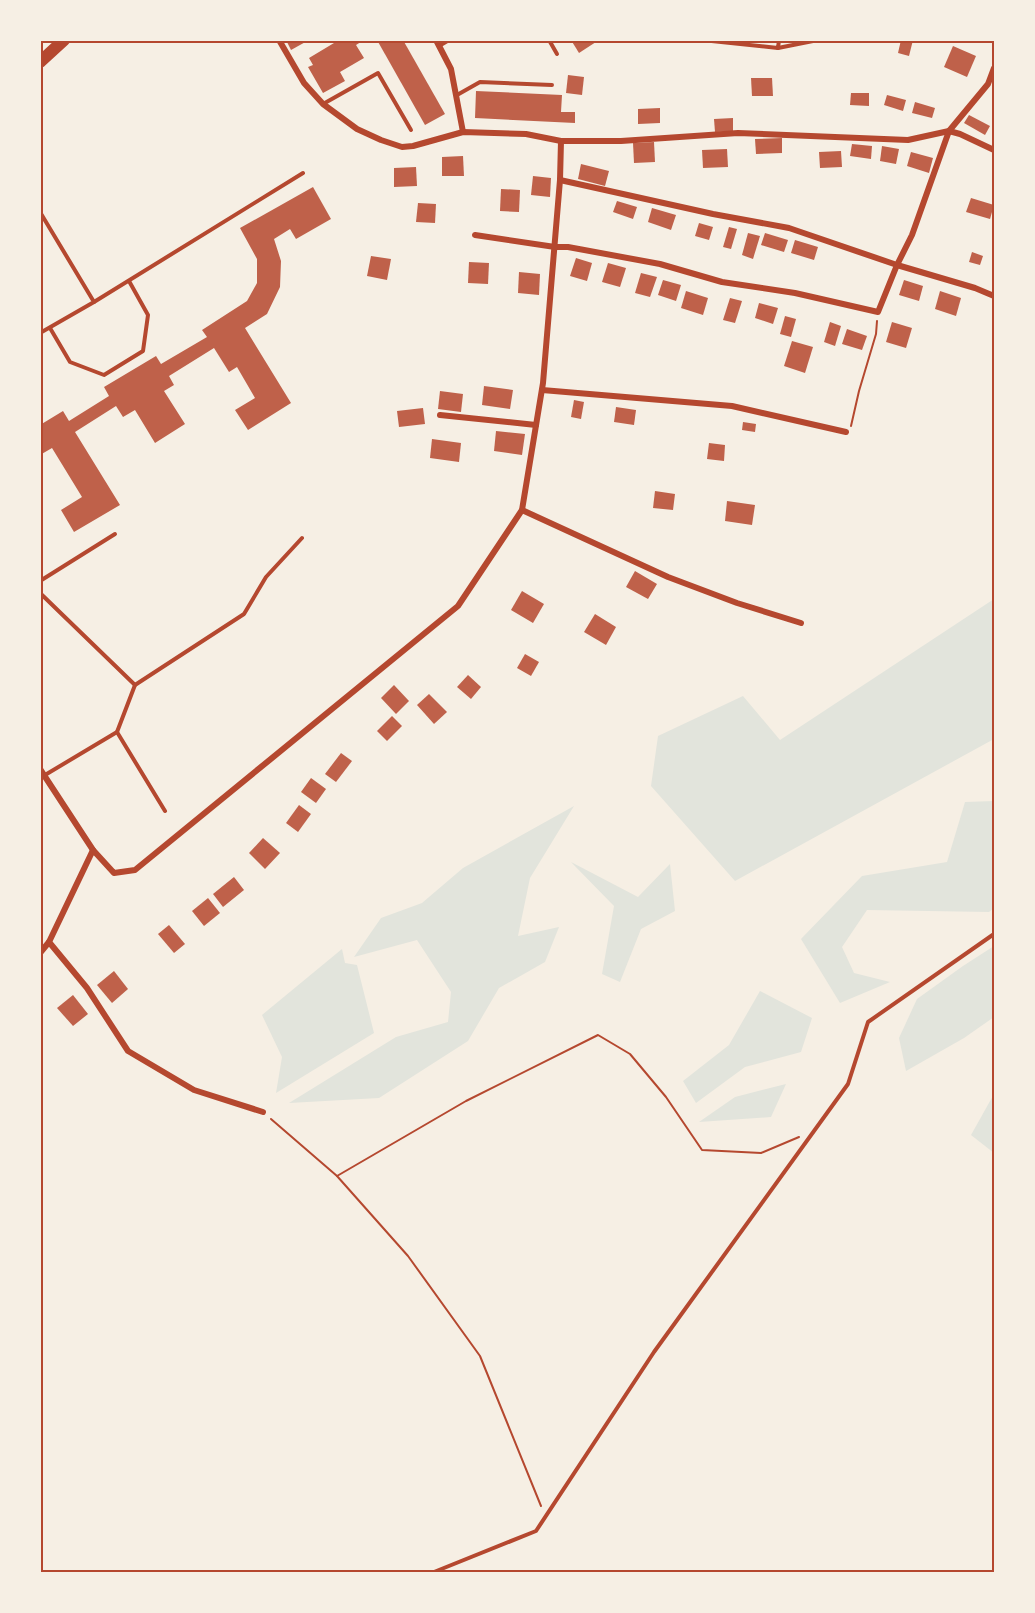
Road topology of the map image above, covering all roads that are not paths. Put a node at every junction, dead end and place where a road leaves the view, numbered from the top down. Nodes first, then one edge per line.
1 (64, 40) edge
2 (279, 40) edge
3 (449, 40) edge
4 (549, 40) edge
5 (702, 40) edge
6 (779, 40) edge
7 (818, 40) edge
8 (438, 43) edge
9 (778, 48) junction
10 (557, 54) dead end
11 (40, 62) edge
12 (994, 68) edge
13 (552, 86) dead end
14 (457, 95) junction
15 (323, 104) junction
16 (411, 130) dead end
17 (949, 131) junction
18 (463, 132) junction
19 (561, 141) junction
20 (994, 150) edge
21 (303, 173) dead end
22 (560, 180) junction
23 (40, 212) edge
24 (475, 235) dead end
25 (555, 248) junction
26 (897, 265) junction
27 (129, 281) junction
28 (994, 296) edge
29 (94, 302) junction
30 (50, 328) junction
31 (40, 333) edge
32 (542, 390) junction
33 (440, 415) dead end
34 (536, 425) junction
35 (846, 432) road end
36 (522, 510) junction
37 (115, 534) dead end
38 (302, 538) dead end
39 (40, 581) edge
40 (40, 593) edge
41 (801, 623) dead end
42 (135, 685) junction
43 (117, 732) junction
44 (40, 768) edge
45 (45, 775) junction
46 (165, 811) dead end
47 (93, 850) junction
48 (994, 934) edge
49 (49, 942) junction
50 (40, 953) edge
51 (263, 1112) road end
52 (434, 1572) edge

1 - 11 main road
2 - 15 street
3 - 8 lane
4 - 10 lane
5 - 9 lane
6 - 9 lane
7 - 9 lane
8 - 14 street
12 - 17 street
13 - 14 lane
14 - 18 street
15 - 16 lane
15 - 18 street
17 - 19 street
17 - 20 street
17 - 26 street
18 - 19 street
19 - 22 street
21 - 27 lane
22 - 25 street
22 - 26 street
23 - 29 lane
24 - 25 street
25 - 26 street
25 - 32 street
26 - 28 street
27 - 29 lane
27 - 30 lane
29 - 30 lane
30 - 31 lane
32 - 34 street
32 - 35 street
33 - 34 street
34 - 36 street
36 - 41 street
36 - 47 street
37 - 39 lane
38 - 42 lane
40 - 42 lane
42 - 43 lane
43 - 45 lane
43 - 46 lane
44 - 45 street
45 - 47 street
47 - 49 street
48 - 52 lane
49 - 50 street
49 - 51 street

